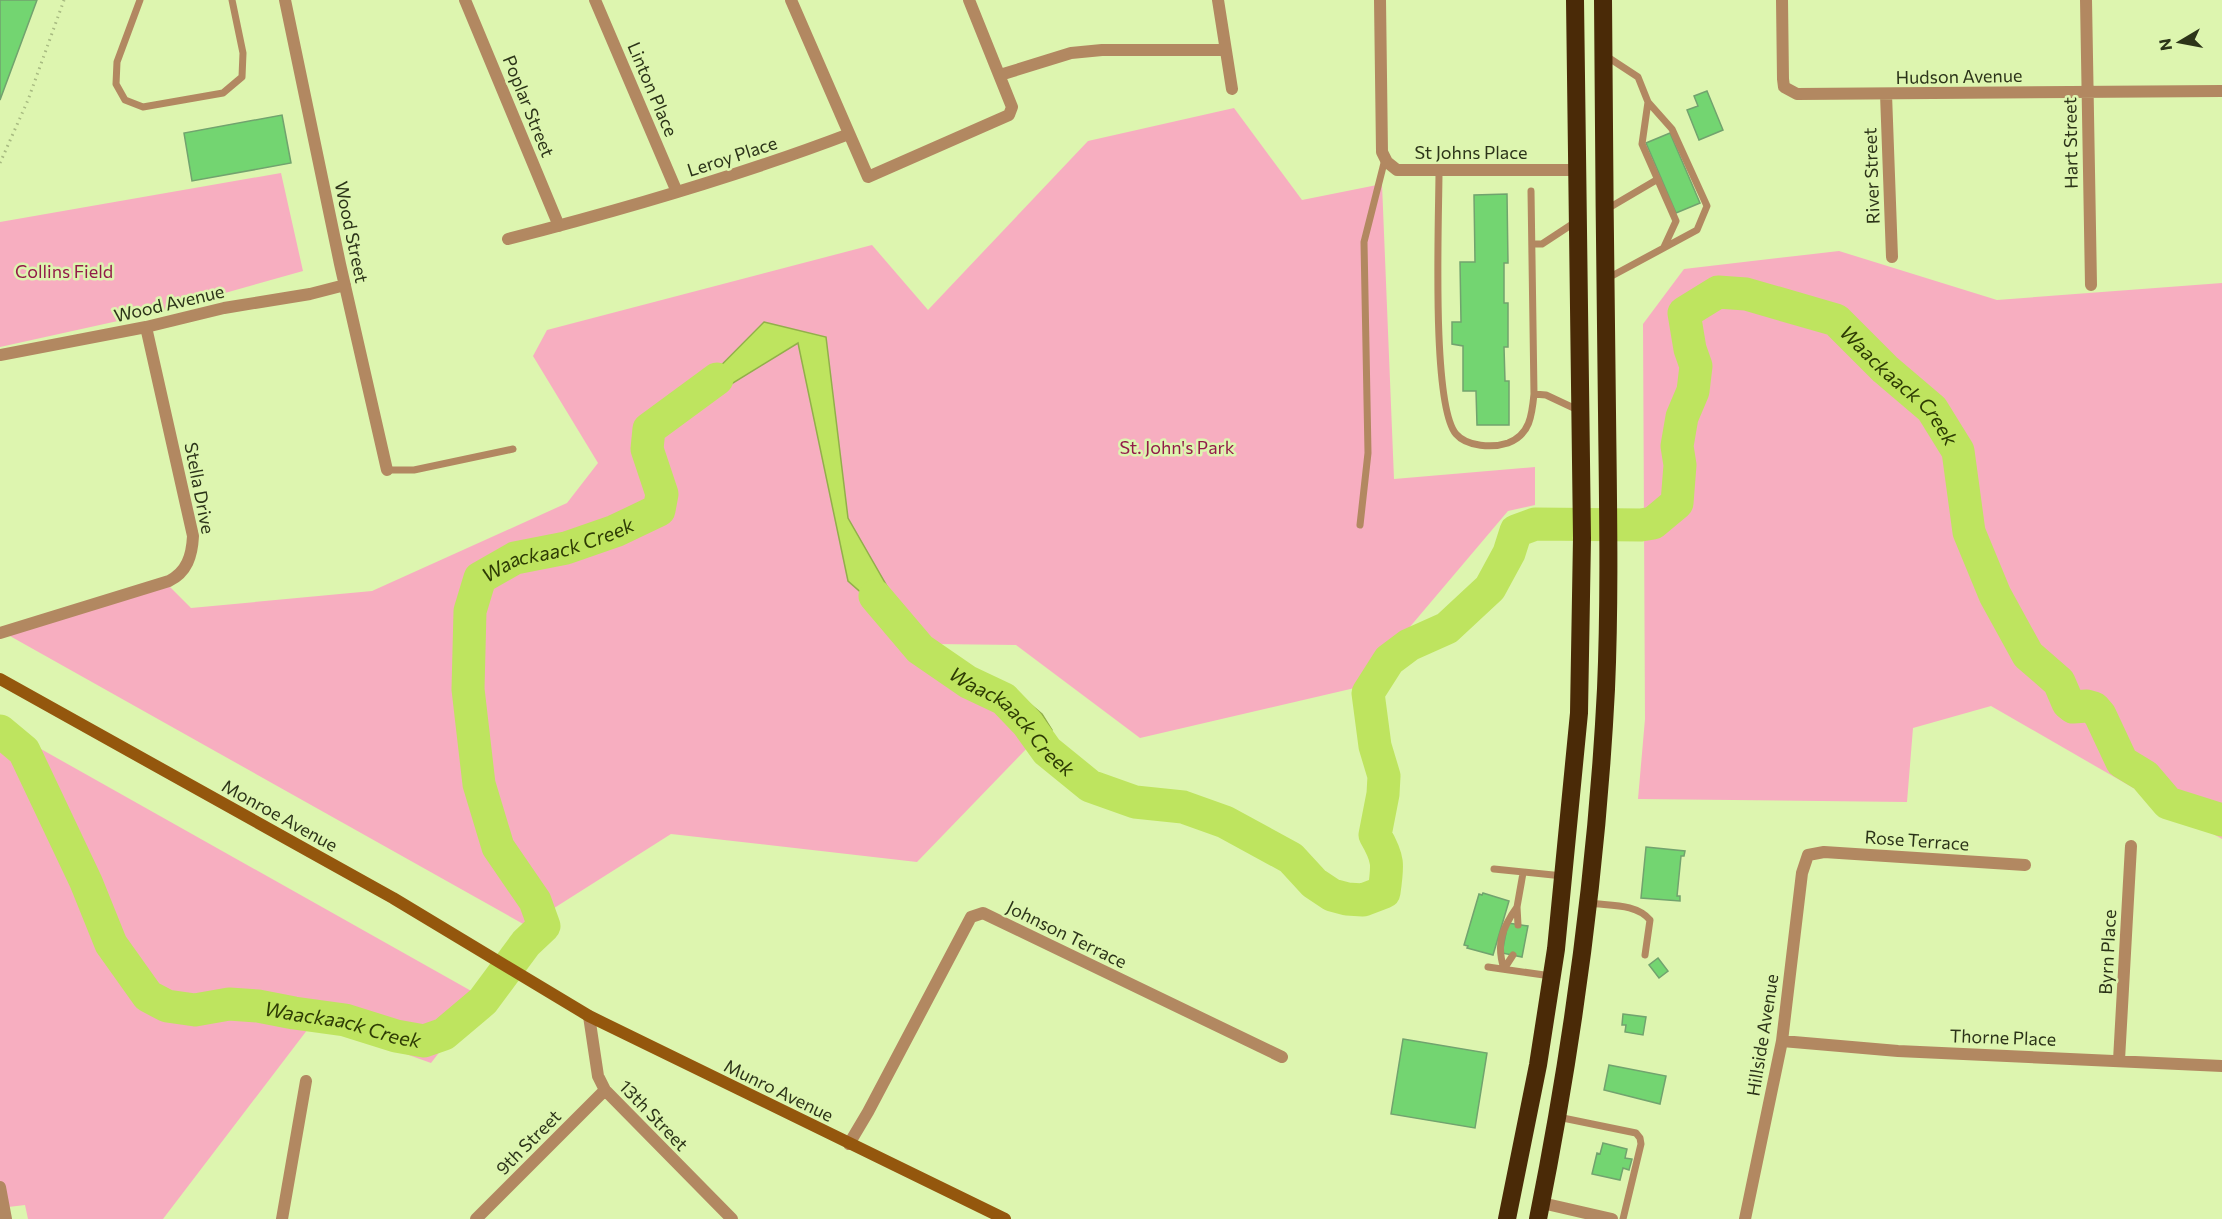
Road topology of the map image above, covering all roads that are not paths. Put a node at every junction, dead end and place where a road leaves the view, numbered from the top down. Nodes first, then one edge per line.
1 (140, 0) edge
2 (232, 0) edge
3 (285, 0) edge
4 (465, 0) edge
5 (595, 0) edge
6 (791, 0) edge
7 (969, 0) edge
8 (1218, 0) edge
9 (1380, 0) edge
10 (1575, 0) edge
11 (1603, 0) edge
12 (1782, 0) edge
13 (2086, 0) edge
14 (1225, 50) junction
15 (1603, 54) junction
16 (999, 75) junction
17 (1232, 89) dead end
18 (2222, 91) edge
19 (2087, 92) junction
20 (1886, 94) junction
21 (1648, 102) junction
22 (849, 134) junction
23 (1385, 159) junction
24 (1578, 170) junction
25 (1439, 171) junction
26 (1658, 179) junction
27 (1531, 191) dead end
28 (677, 192) junction
29 (1605, 211) junction
30 (1579, 220) junction
31 (559, 226) junction
32 (508, 239) dead end
33 (1532, 244) junction
34 (1664, 247) junction
35 (1893, 257) dead end
36 (1605, 279) junction
37 (345, 285) junction
38 (2091, 285) dead end
39 (146, 327) junction
40 (0, 355) edge
41 (1534, 394) junction
42 (1580, 411) junction
43 (513, 449) dead end
44 (387, 470) joint
45 (1359, 525) dead end
46 (0, 633) edge
47 (0, 679) edge
48 (2131, 846) dead end
49 (1808, 855) joint
50 (2025, 865) dead end
51 (1494, 869) dead end
52 (1523, 873) junction
53 (1563, 876) junction
54 (1589, 903) junction
55 (1517, 907) junction
56 (1518, 925) dead end
57 (1513, 955) dead end
58 (1645, 955) dead end
59 (1488, 967) dead end
60 (1504, 969) junction
61 (1552, 976) junction
62 (541, 987) joint
63 (589, 1016) junction
64 (1782, 1041) junction
65 (1282, 1057) dead end
66 (2119, 1060) junction
67 (2222, 1066) edge
68 (306, 1081) dead end
69 (605, 1090) junction
70 (1558, 1116) junction
71 (849, 1144) junction
72 (0, 1186) edge
73 (1540, 1211) edge
74 (1605, 1218) edge
75 (6, 1219) edge
76 (282, 1219) edge
77 (476, 1219) edge
78 (732, 1219) edge
79 (1005, 1219) edge
80 (1508, 1219) edge
81 (1623, 1219) edge
82 (1745, 1219) edge

1 - 2 lane
3 - 37 street, Wood Street
4 - 31 street, Poplar Street
5 - 28 street, Linton Place
6 - 22 street
7 - 16 street
8 - 14 street
9 - 23 street
10 - 24 highway
11 - 15 highway
12 - 20 street, Hudson Avenue
13 - 19 street, Hart Street
14 - 16 street
14 - 17 street
15 - 21 lane
15 - 29 highway
16 - 22 street
18 - 19 street, Hudson Avenue
19 - 20 street, Hudson Avenue
19 - 38 street, Hart Street
20 - 35 street, River Street
21 - 26 lane
21 - 34 lane
22 - 28 street, Leroy Place
23 - 25 street, St Johns Place
23 - 45 lane
24 - 25 street, St Johns Place
24 - 30 highway
25 - 41 lane
26 - 29 lane
26 - 34 lane
27 - 33 lane
28 - 31 street, Leroy Place
29 - 36 highway
30 - 33 lane
30 - 42 highway
31 - 32 street, Leroy Place
33 - 41 lane
34 - 36 lane
36 - 54 highway
37 - 39 street, Wood Avenue
37 - 44 street, Wood Street
39 - 40 street, Wood Avenue
39 - 46 street, Stella Drive
41 - 42 lane
42 - 53 highway
43 - 44 lane
47 - 62 street, Monroe Avenue
48 - 66 street, Byrn Place
49 - 50 street, Rose Terrace
49 - 64 street, Hillside Avenue
51 - 52 lane
52 - 53 lane
52 - 55 lane
53 - 61 highway
54 - 58 lane
54 - 70 highway
55 - 56 lane
55 - 60 lane
57 - 60 lane
59 - 60 lane
60 - 61 lane
61 - 80 highway
62 - 63 street, Munro Avenue
63 - 69 street, 13th Street
63 - 71 street, Munro Avenue
64 - 66 street, Thorne Place
64 - 82 street, Hillside Avenue
65 - 71 street, Johnson Terrace
66 - 67 street, Thorne Place
68 - 76 street
69 - 77 street, 9th Street
69 - 78 street, 13th Street
70 - 73 highway
70 - 81 lane
71 - 79 street, Munro Avenue
72 - 75 street
73 - 74 street

